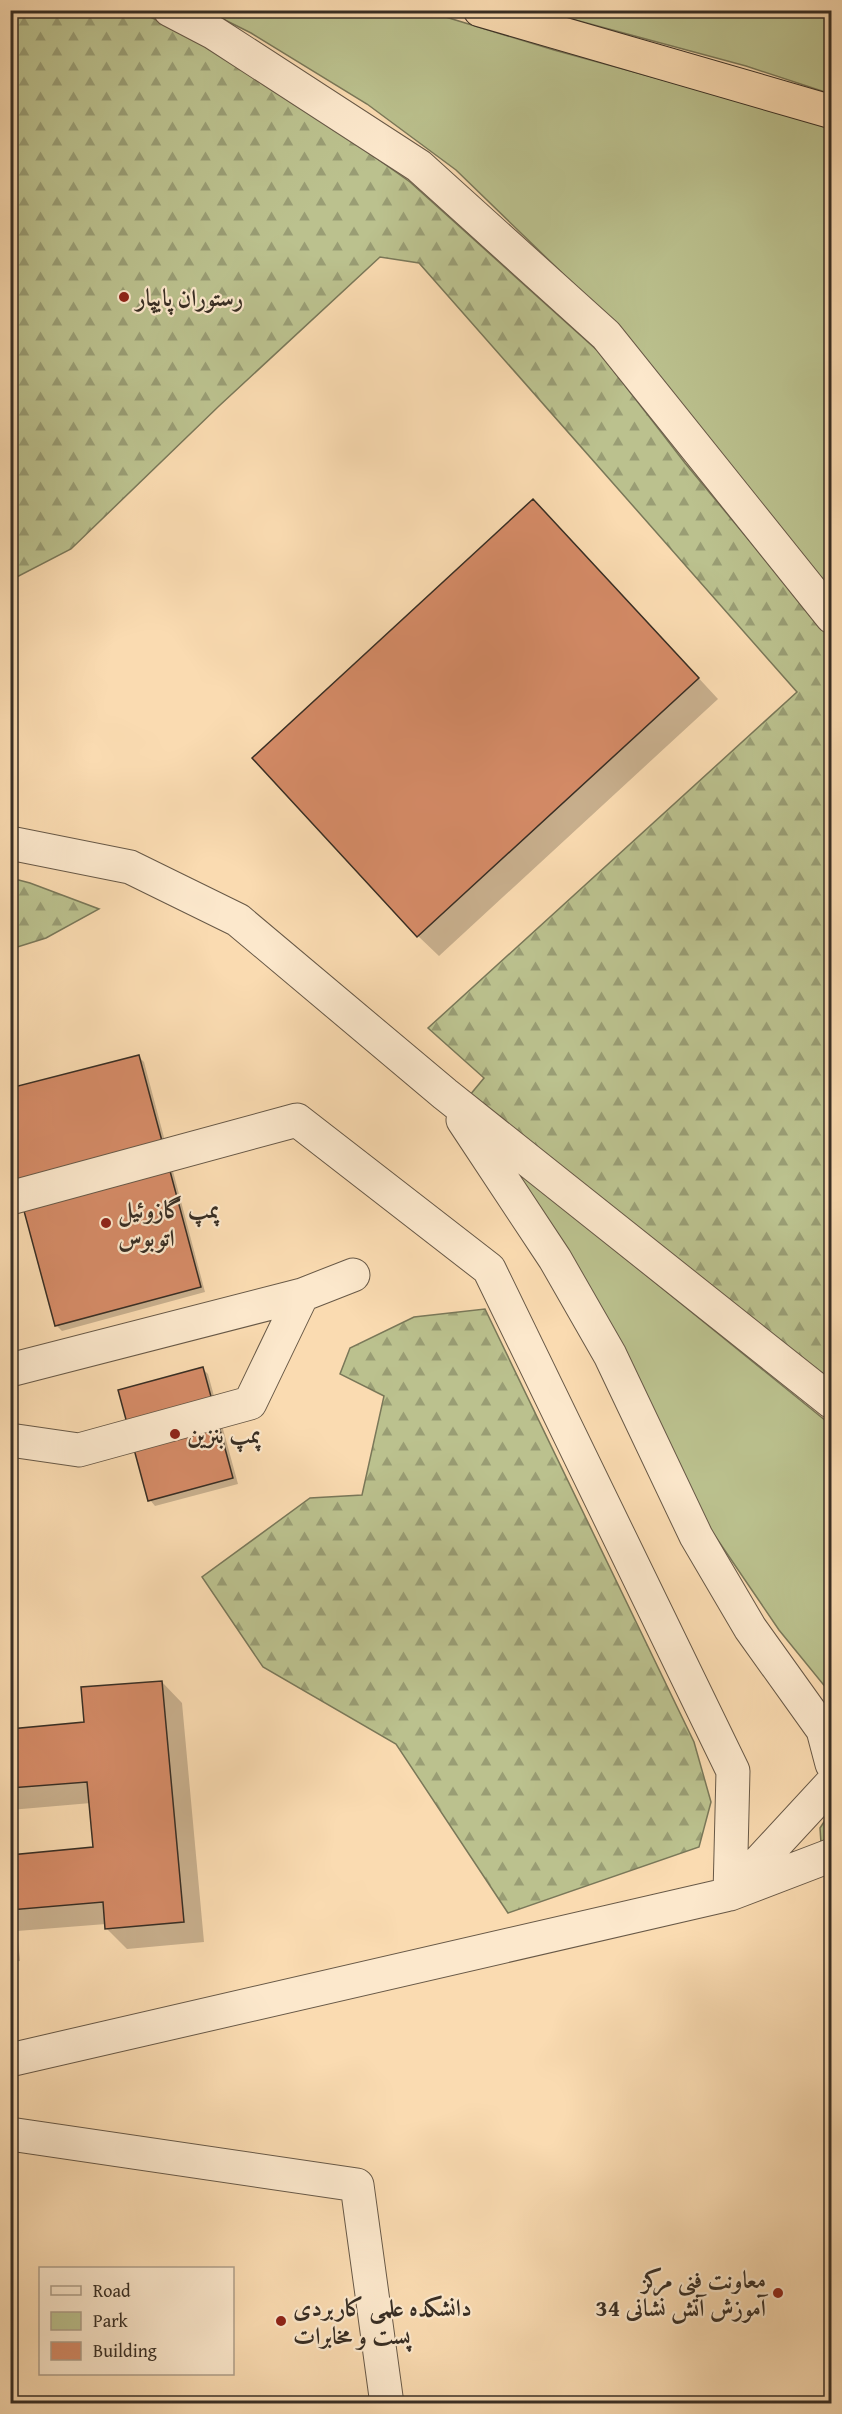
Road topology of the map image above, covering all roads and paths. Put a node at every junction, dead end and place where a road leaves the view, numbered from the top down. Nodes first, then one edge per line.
1 (170, 10) edge
2 (480, 10) edge
3 (831, 112) edge
4 (831, 617) edge
5 (10, 843) edge
6 (445, 1094) junction
7 (10, 1198) edge
8 (353, 1275) dead end
9 (302, 1294) junction
10 (10, 1370) edge
11 (831, 1402) edge
12 (10, 1440) edge
13 (831, 1764) edge
14 (831, 1783) edge
15 (831, 1855) edge
16 (730, 1894) junction
17 (10, 2060) edge
18 (10, 2134) edge
19 (387, 2403) edge

1 - 4 street
2 - 3 highway
5 - 6 street
6 - 11 street
6 - 13 street
7 - 16 street
8 - 9 street
9 - 10 street
9 - 12 street
14 - 16 street
15 - 16 street
16 - 17 street
18 - 19 street

